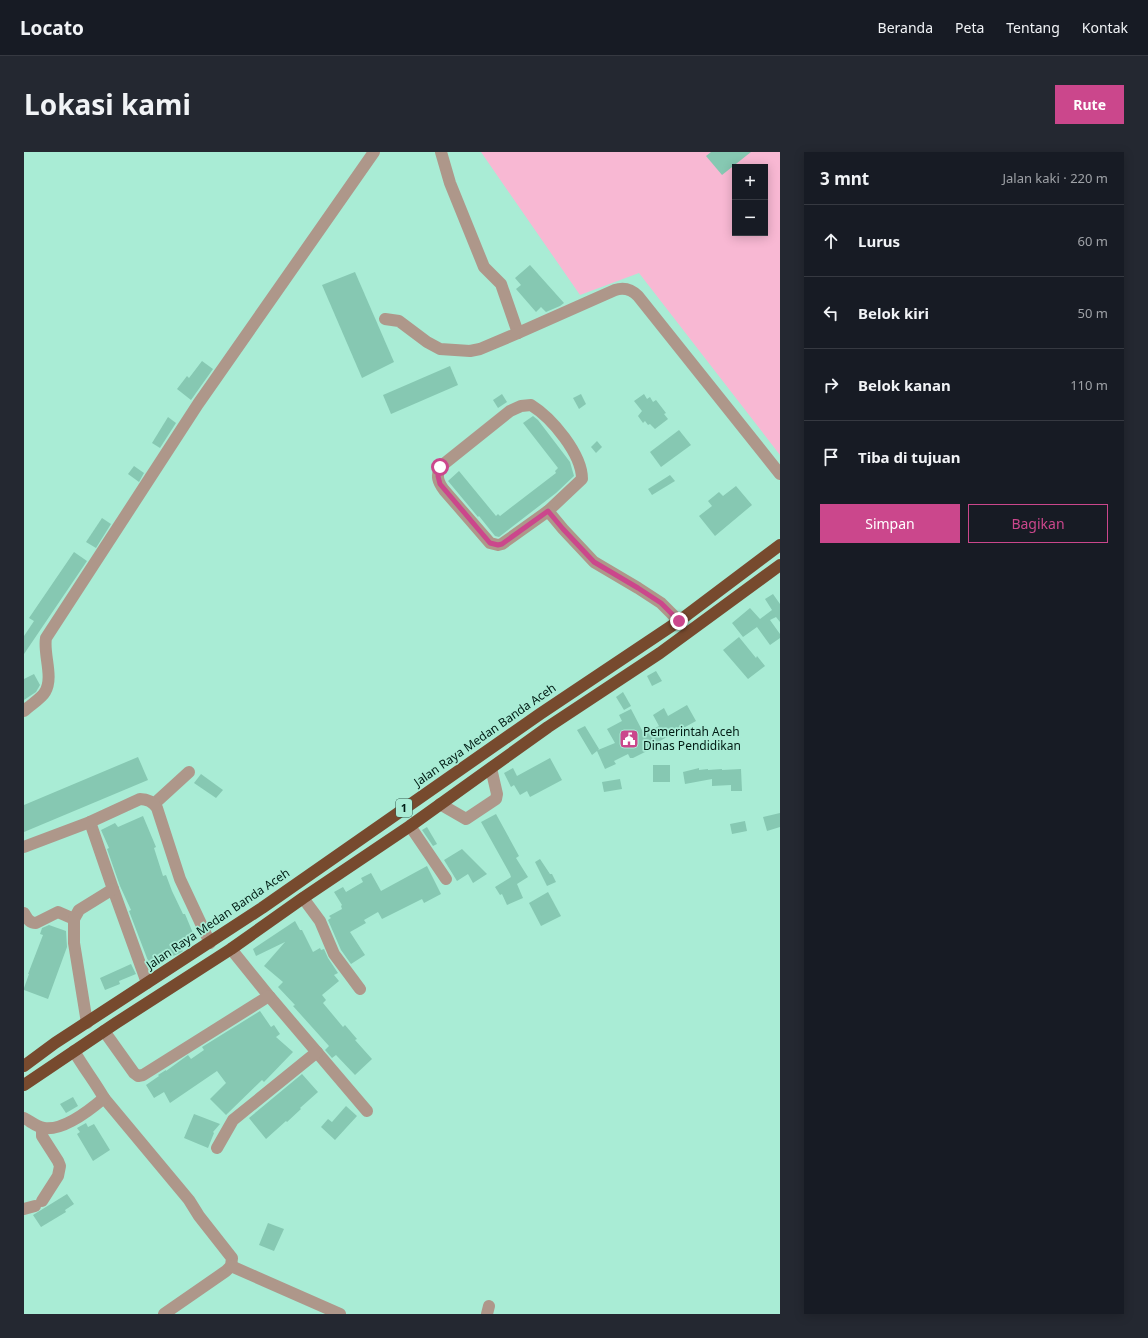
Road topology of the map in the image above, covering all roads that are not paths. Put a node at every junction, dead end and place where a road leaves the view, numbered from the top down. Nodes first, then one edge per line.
1 (374, 152) edge
2 (441, 152) edge
3 (385, 319) dead end
4 (518, 333) junction
5 (780, 474) edge
6 (548, 511) junction
7 (780, 545) edge
8 (780, 564) edge
9 (679, 621) junction
10 (24, 711) edge
11 (540, 714) junction
12 (548, 727) junction
13 (491, 768) junction
14 (189, 772) dead end
15 (154, 804) junction
16 (440, 804) junction
17 (90, 822) junction
18 (410, 826) junction
19 (352, 845) junction
20 (24, 847) edge
21 (362, 858) junction
22 (446, 879) dead end
23 (113, 889) junction
24 (303, 898) junction
25 (24, 913) edge
26 (74, 919) junction
27 (210, 943) junction
28 (231, 949) junction
29 (147, 983) junction
30 (360, 988) dead end
31 (269, 996) junction
32 (107, 1010) junction
33 (87, 1023) junction
34 (116, 1023) junction
35 (104, 1031) junction
36 (74, 1051) junction
37 (317, 1052) junction
38 (24, 1066) edge
39 (24, 1085) edge
40 (104, 1098) junction
41 (367, 1111) dead end
42 (24, 1118) edge
43 (42, 1128) junction
44 (217, 1148) dead end
45 (34, 1205) edge
46 (231, 1266) junction
47 (164, 1314) edge
48 (340, 1314) edge

1 - 10 street
2 - 4 street
3 - 4 street
4 - 5 street
6 - 6 street
6 - 9 street
7 - 9 highway, Jalan Raya Medan Banda Aceh / 1
8 - 12 highway, 1
9 - 11 highway, Jalan Raya Medan Banda Aceh / 1
11 - 12 highway
11 - 19 highway, Jalan Raya Medan Banda Aceh / 1
12 - 13 highway, 1
13 - 16 highway, 1
13 - 16 street
14 - 15 street
15 - 17 street
15 - 27 street
16 - 18 highway, 1
17 - 20 street
17 - 23 street
18 - 21 highway, 1
18 - 22 street
19 - 21 highway
19 - 27 highway, Jalan Raya Medan Banda Aceh / 1
21 - 24 highway, 1
23 - 26 street
23 - 29 street
24 - 28 highway, 1
24 - 30 street
25 - 26 street
26 - 33 street
27 - 29 highway, Jalan Raya Medan Banda Aceh / 1
28 - 31 street
28 - 34 highway, 1
29 - 32 highway, Jalan Raya Medan Banda Aceh / 1
31 - 35 street
31 - 37 street
32 - 33 highway, Jalan Raya Medan Banda Aceh / 1
32 - 34 highway
33 - 38 highway, Jalan Raya Medan Banda Aceh / 1
34 - 35 highway, 1
35 - 36 highway, 1
36 - 39 highway, 1
36 - 40 street
37 - 41 street
37 - 44 street
40 - 43 street
40 - 46 street
42 - 43 street
43 - 45 street
46 - 47 street
46 - 48 street

